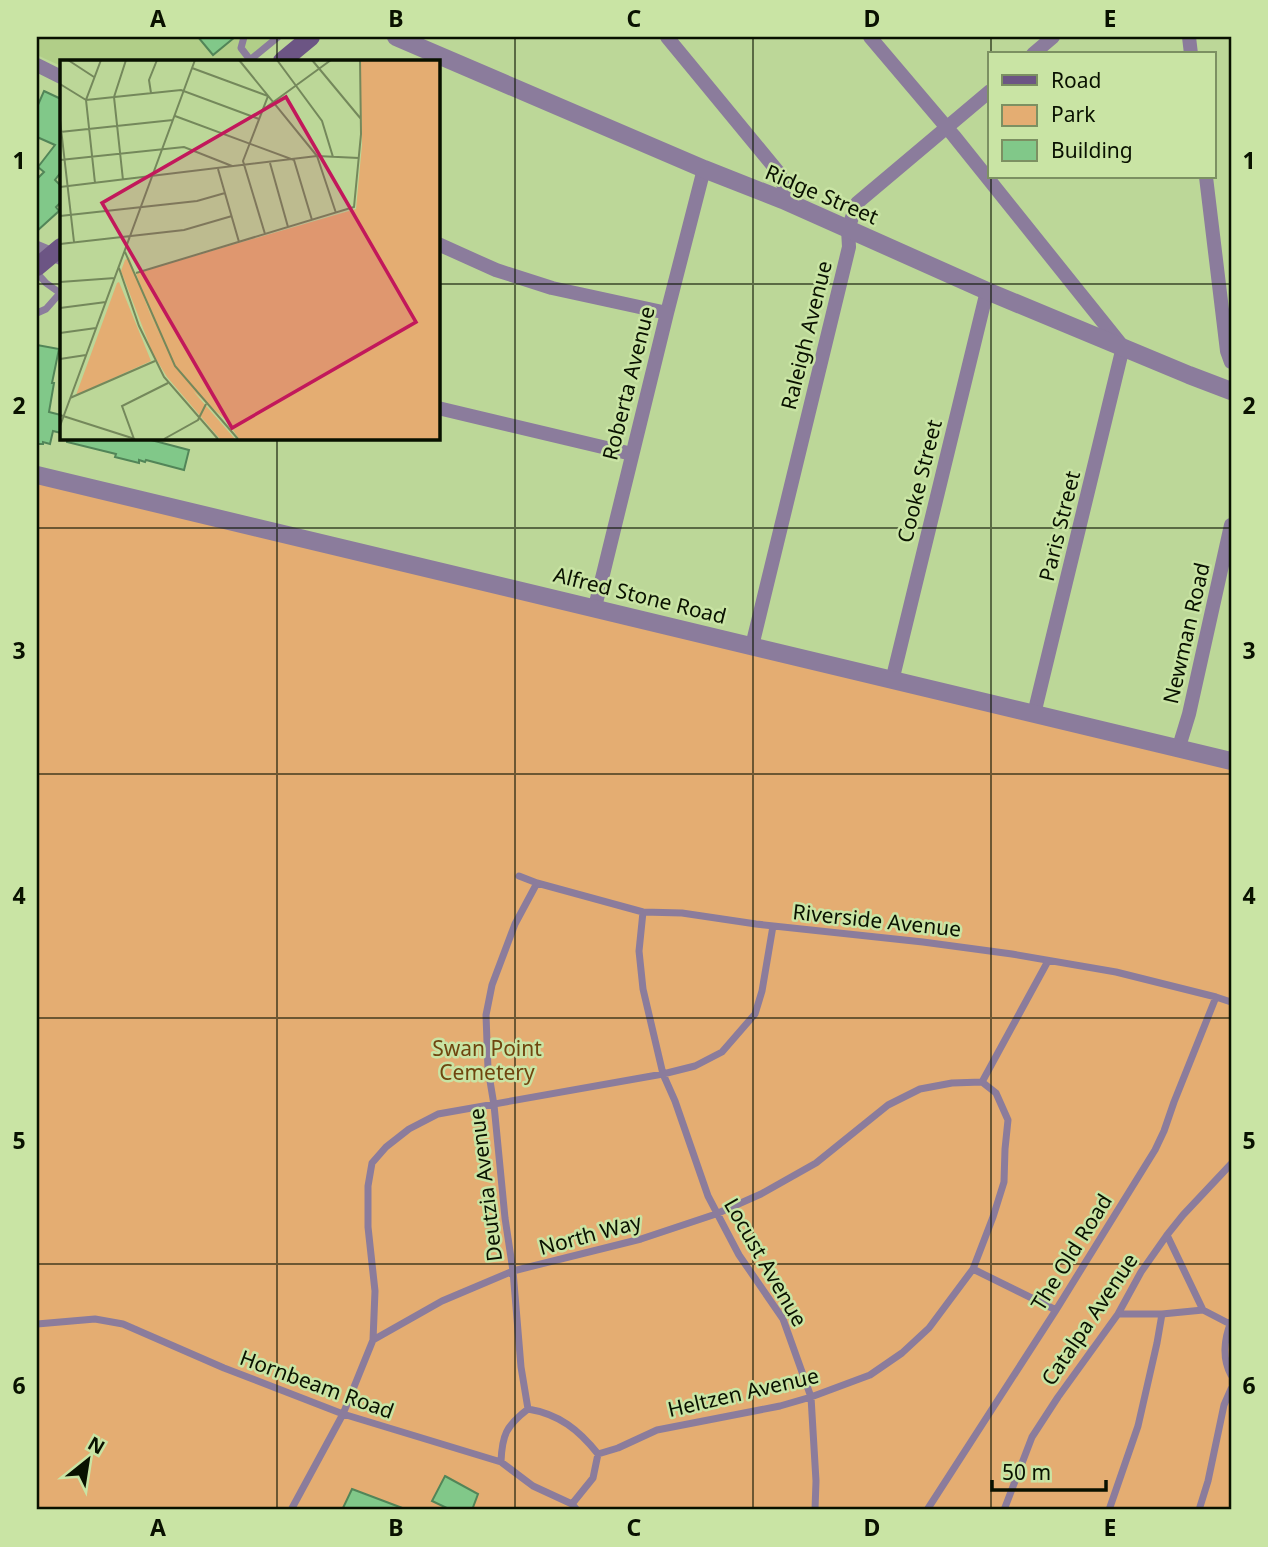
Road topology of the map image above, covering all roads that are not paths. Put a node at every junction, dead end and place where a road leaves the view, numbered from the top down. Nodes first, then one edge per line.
1 (244, 37) edge
2 (278, 37) edge
3 (396, 37) edge
4 (667, 37) edge
5 (870, 37) edge
6 (1053, 37) edge
7 (301, 40) edge
8 (1035, 52) edge
9 (250, 60) edge
10 (252, 60) edge
11 (283, 60) edge
12 (37, 65) edge
13 (60, 76) edge
14 (988, 93) edge
15 (947, 127) junction
16 (704, 169) junction
17 (1206, 178) edge
18 (783, 200) junction
19 (848, 229) junction
20 (439, 244) edge
21 (53, 252) edge
22 (37, 267) edge
23 (37, 273) edge
24 (987, 291) junction
25 (60, 293) edge
26 (60, 294) edge
27 (37, 313) edge
28 (667, 313) junction
29 (1123, 347) junction
30 (1231, 362) edge
31 (1231, 391) edge
32 (439, 408) edge
33 (632, 454) junction
34 (37, 475) edge
35 (1231, 525) edge
36 (595, 607) junction
37 (752, 646) junction
38 (892, 681) junction
39 (1034, 714) junction
40 (1178, 750) junction
41 (1231, 761) edge
42 (519, 876) dead end
43 (537, 883) junction
44 (643, 912) junction
45 (773, 926) junction
46 (1048, 961) junction
47 (1216, 997) junction
48 (1231, 1002) edge
49 (663, 1074) junction
50 (982, 1082) junction
51 (494, 1105) junction
52 (1231, 1164) edge
53 (716, 1214) junction
54 (1167, 1235) junction
55 (973, 1269) junction
56 (513, 1271) junction
57 (1056, 1310) junction
58 (1203, 1310) junction
59 (1118, 1314) junction
60 (1162, 1314) junction
61 (1231, 1323) edge
62 (37, 1324) edge
63 (373, 1340) junction
64 (1231, 1375) edge
65 (1231, 1389) edge
66 (811, 1397) junction
67 (528, 1409) junction
68 (343, 1414) junction
69 (598, 1454) junction
70 (501, 1462) junction
71 (574, 1507) edge
72 (291, 1510) edge
73 (815, 1510) edge
74 (927, 1510) edge
75 (1004, 1510) edge
76 (1109, 1510) edge
77 (1199, 1510) edge

1 - 9 lane
2 - 10 lane
3 - 16 street, Ridge Street
4 - 18 street
5 - 15 street
6 - 8 street
7 - 11 main road
12 - 13 street
14 - 15 street, Raleigh Avenue
15 - 19 street, Raleigh Avenue
15 - 29 street
16 - 18 street, Ridge Street
16 - 28 street, Roberta Avenue
17 - 30 street
18 - 19 street, Ridge Street
19 - 24 street, Ridge Street
19 - 37 street, Raleigh Avenue
20 - 28 street
21 - 22 main road
23 - 25 lane
24 - 29 street, Ridge Street
24 - 38 street, Cooke Street
26 - 27 lane
28 - 33 street, Roberta Avenue
29 - 31 street, Ridge Street
29 - 39 street, Paris Street
32 - 33 street
33 - 36 street, Roberta Avenue
34 - 36 street, Alfred Stone Road
35 - 40 street, Newman Road
36 - 37 street, Alfred Stone Road
37 - 38 street, Alfred Stone Road
38 - 39 street, Alfred Stone Road
39 - 40 street, Alfred Stone Road
40 - 41 street, Alfred Stone Road
42 - 43 lane, Riverside Avenue
43 - 44 lane, Riverside Avenue
43 - 51 lane, Deutzia Avenue
44 - 45 lane, Riverside Avenue
44 - 49 lane, Locust Avenue
45 - 46 lane, Riverside Avenue
45 - 49 lane
46 - 47 lane, Riverside Avenue
46 - 50 lane
47 - 48 lane, Riverside Avenue
47 - 57 lane, The Old Road
49 - 51 lane
49 - 53 lane, Locust Avenue
50 - 53 lane, North Way
50 - 55 lane, Heltzen Avenue
51 - 56 lane, Deutzia Avenue
51 - 63 lane
52 - 54 lane, Catalpa Avenue
53 - 56 lane, North Way
53 - 66 lane, Locust Avenue
54 - 58 lane
54 - 59 lane, Catalpa Avenue
55 - 57 lane
55 - 66 lane, Heltzen Avenue
56 - 63 lane, North Way
56 - 67 lane, Deutzia Avenue
57 - 74 lane, The Old Road
58 - 60 lane
58 - 61 lane
59 - 60 lane
59 - 75 lane, Catalpa Avenue
60 - 76 lane
61 - 64 lane
62 - 68 lane, Hornbeam Road
63 - 68 lane
65 - 77 lane
66 - 69 lane, Heltzen Avenue
66 - 73 lane, Locust Avenue
67 - 69 lane
67 - 70 lane
68 - 70 lane, Hornbeam Road
68 - 72 lane
69 - 71 lane
70 - 71 lane, Hornbeam Road

